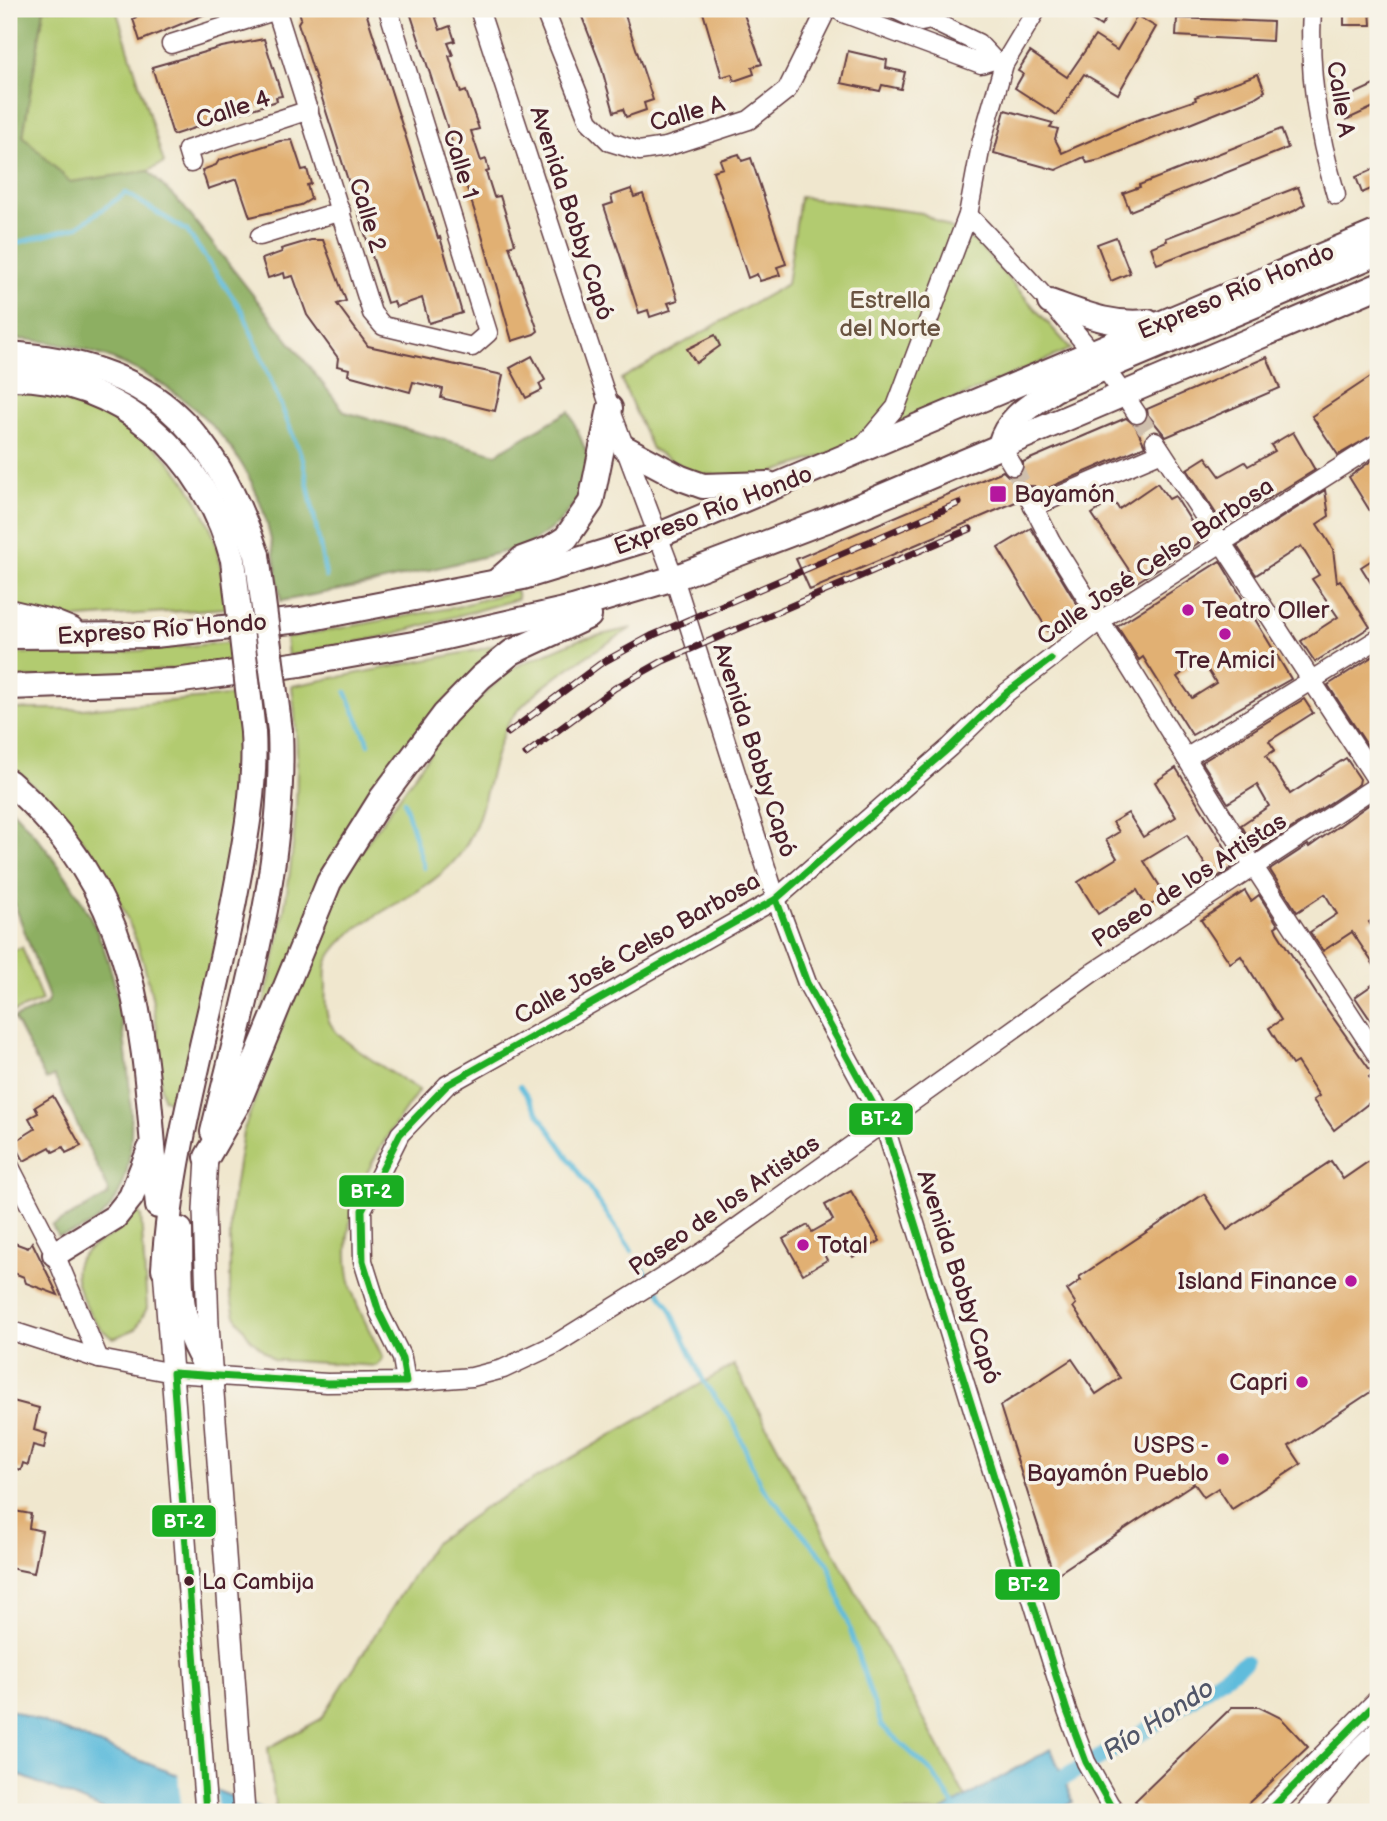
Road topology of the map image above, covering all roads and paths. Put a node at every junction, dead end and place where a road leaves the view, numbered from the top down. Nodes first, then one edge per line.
1 (276, 9) edge
2 (388, 9) edge
3 (479, 9) edge
4 (544, 9) edge
5 (827, 9) edge
6 (843, 9) edge
7 (894, 9) edge
8 (1037, 9) edge
9 (1312, 9) edge
10 (923, 15) edge
11 (171, 44) dead end
12 (999, 62) junction
13 (309, 110) junction
14 (191, 163) dead end
15 (1336, 195) dead end
16 (341, 211) junction
17 (968, 215) junction
18 (1378, 232) edge
19 (260, 236) dead end
20 (1378, 253) edge
21 (1378, 285) edge
22 (1050, 302) junction
23 (1170, 319) junction
24 (488, 333) joint
25 (9, 354) edge
26 (1097, 360) junction
27 (9, 378) edge
28 (1131, 404) junction
29 (610, 408) junction
30 (1378, 443) edge
31 (1000, 445) junction
32 (625, 448) junction
33 (859, 452) junction
34 (1013, 466) tunnel mouth
35 (783, 483) junction
36 (657, 536) junction
37 (1222, 542) junction
38 (674, 578) junction
39 (494, 583) junction
40 (9, 612) edge
41 (1101, 620) junction
42 (9, 636) edge
43 (84, 636) junction
44 (1378, 639) edge
45 (1312, 679) junction
46 (9, 687) edge
47 (1186, 758) junction
48 (9, 782) edge
49 (1378, 784) edge
50 (1254, 867) junction
51 (776, 899) junction
52 (1378, 1056) edge
53 (196, 1069) junction
54 (884, 1124) junction
55 (152, 1141) junction
56 (207, 1157) junction
57 (9, 1165) edge
58 (55, 1254) junction
59 (163, 1269) junction
60 (9, 1330) edge
61 (99, 1359) junction
62 (173, 1373) junction
63 (213, 1376) junction
64 (406, 1382) junction
65 (1378, 1701) edge
66 (1378, 1732) edge
67 (1112, 1811) edge
68 (206, 1812) edge
69 (244, 1812) edge
70 (1268, 1812) edge
71 (1307, 1812) edge

1 - 11 street
1 - 13 street, Calle 2
2 - 24 street, Calle 1
3 - 29 street, Avenida Bobby Capó
4 - 5 street, Calle A
6 - 12 street
7 - 10 street
8 - 12 street
9 - 15 street, Calle A
10 - 12 street
12 - 17 street
13 - 14 street, Calle 4
13 - 16 street, Calle 2
16 - 19 street
16 - 24 street, Calle 2
17 - 22 street
17 - 33 street
18 - 23 highway, Expreso Río Hondo
20 - 26 highway
21 - 28 highway, Expreso Río Hondo
22 - 23 highway
22 - 26 street
23 - 26 highway, Expreso Río Hondo
25 - 56 highway, bridge
26 - 28 street
26 - 31 highway
26 - 33 highway, Expreso Río Hondo
27 - 53 highway, bridge
28 - 31 highway, Expreso Río Hondo
29 - 32 street, Avenida Bobby Capó
29 - 39 highway
30 - 37 street, Calle José Celso Barbosa
31 - 34 street
31 - 38 highway, Expreso Río Hondo
32 - 35 highway
32 - 36 street, Avenida Bobby Capó
33 - 35 highway, Expreso Río Hondo
35 - 36 highway, Expreso Río Hondo
36 - 38 street, Avenida Bobby Capó
36 - 39 highway, Expreso Río Hondo
37 - 41 street, Calle José Celso Barbosa
37 - 41 street
37 - 45 street
38 - 46 highway, Expreso Río Hondo
38 - 51 street, Avenida Bobby Capó
38 - 56 highway
39 - 43 highway, Expreso Río Hondo
40 - 43 highway
41 - 47 street
41 - 51 street, Calle José Celso Barbosa
42 - 43 highway, Expreso Río Hondo
44 - 45 street
45 - 47 street
45 - 49 street
47 - 50 street
48 - 55 highway
49 - 50 street, Paseo de los Artistas
50 - 52 street
50 - 54 street, Paseo de los Artistas
51 - 54 street, Avenida Bobby Capó
51 - 64 street, Calle José Celso Barbosa
53 - 59 highway
53 - 63 highway
54 - 64 street, Paseo de los Artistas
54 - 67 street, Avenida Bobby Capó
55 - 58 highway
55 - 59 highway
56 - 63 main road
57 - 58 street
58 - 61 street
59 - 62 main road
60 - 61 street, Paseo de los Artistas
61 - 62 street, Paseo de los Artistas
62 - 63 street, Paseo de los Artistas
62 - 68 main road
63 - 64 street, Paseo de los Artistas
63 - 69 main road
65 - 70 main road
66 - 71 main road

